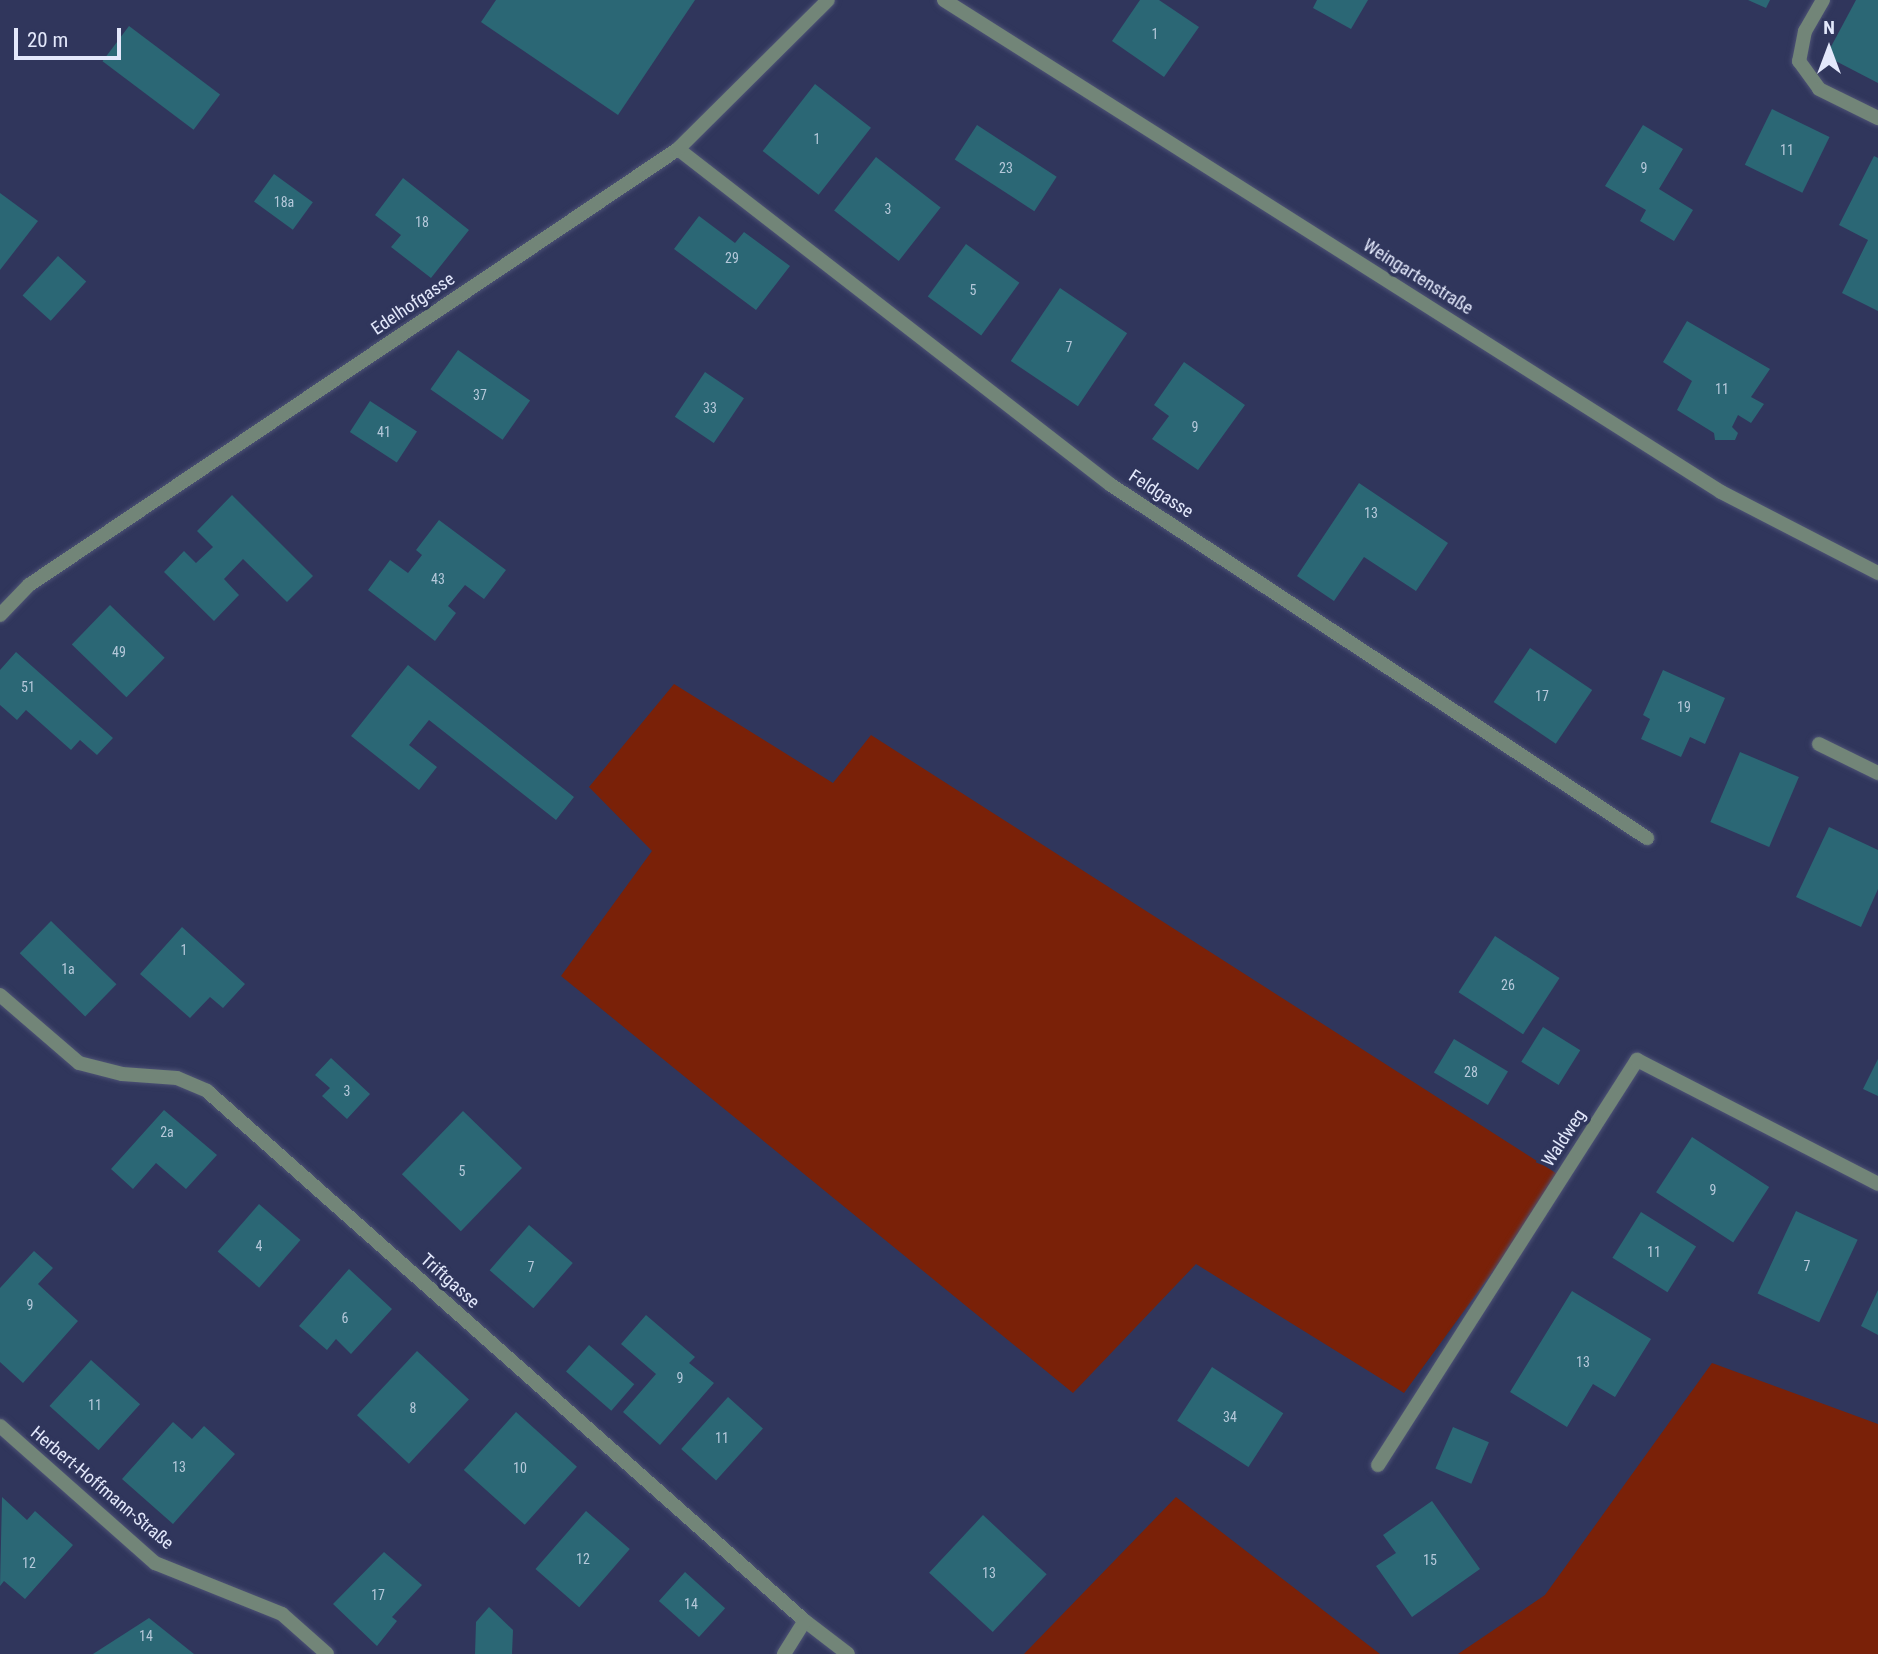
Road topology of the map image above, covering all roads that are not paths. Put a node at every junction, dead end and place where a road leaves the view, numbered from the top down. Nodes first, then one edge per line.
1 (828, 0) edge
2 (944, 0) edge
3 (1823, 0) edge
4 (1878, 118) edge
5 (678, 149) junction
6 (1878, 573) edge
7 (0, 615) edge
8 (1819, 744) dead end
9 (1878, 773) edge
10 (1647, 838) dead end
11 (0, 995) edge
12 (1878, 1184) edge
13 (0, 1426) edge
14 (1378, 1465) dead end
15 (805, 1621) junction
16 (327, 1654) edge
17 (784, 1654) edge
18 (848, 1654) edge

1 - 5 street, Edelhofgasse
2 - 6 street, Weingartenstraße
3 - 4 street
5 - 7 street, Edelhofgasse
5 - 10 street, Feldgasse
8 - 9 street
11 - 15 street, Triftgasse
12 - 14 street, Waldweg
13 - 16 street, Herbert-Hoffmann-Straße
15 - 17 street
15 - 18 street, Triftgasse

